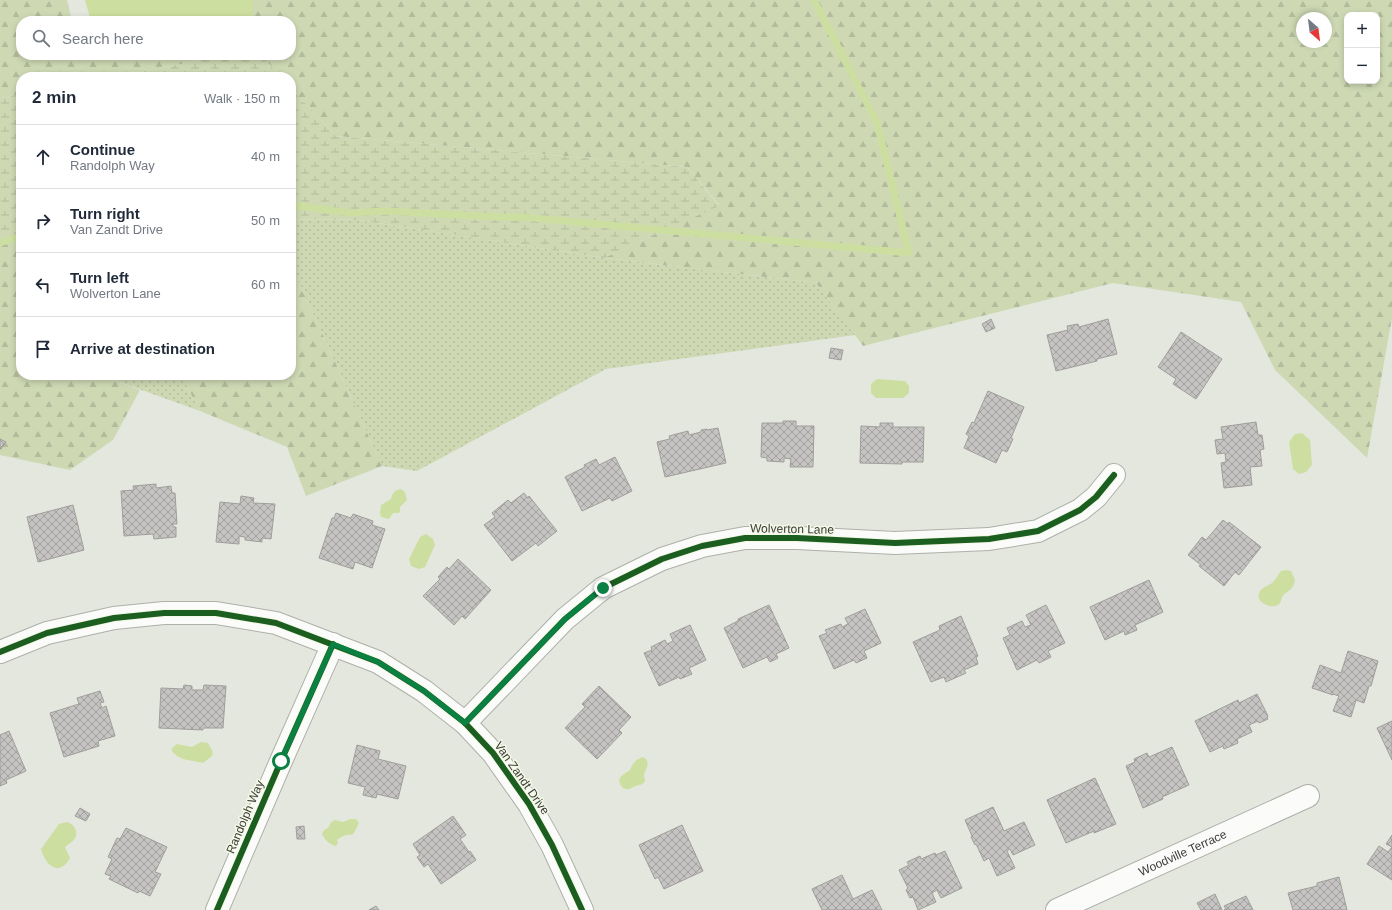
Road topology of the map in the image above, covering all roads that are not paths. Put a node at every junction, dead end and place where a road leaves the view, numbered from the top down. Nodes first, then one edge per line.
1 (1114, 475) dead end
2 (333, 644) junction
3 (0, 652) edge
4 (465, 723) junction
5 (1308, 796) dead end
6 (217, 910) edge
7 (582, 910) edge
8 (1057, 910) edge

1 - 4 street, Wolverton Lane
2 - 3 street, Van Zandt Drive
2 - 4 street, Van Zandt Drive
2 - 6 street, Randolph Way
4 - 7 street, Van Zandt Drive
5 - 8 street, Woodville Terrace

